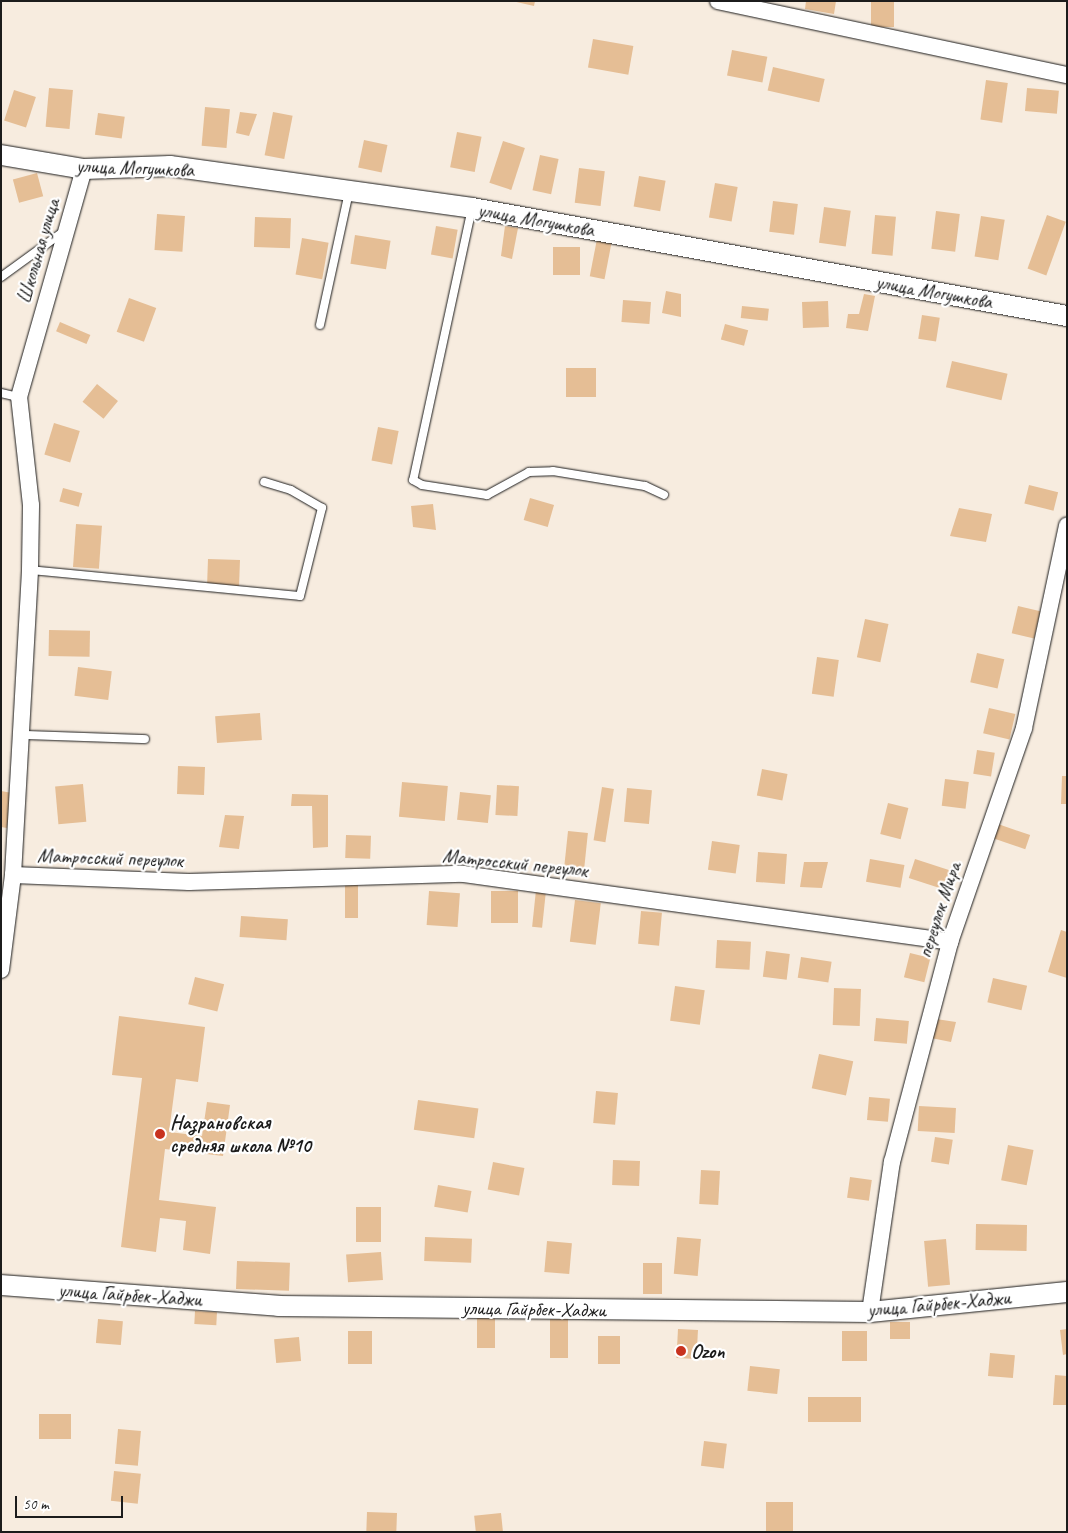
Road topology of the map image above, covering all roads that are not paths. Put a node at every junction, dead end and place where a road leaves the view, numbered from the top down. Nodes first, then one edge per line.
1 (718, 1) edge
2 (1067, 75) edge
3 (1, 155) edge
4 (84, 169) junction
5 (349, 191) junction
6 (472, 208) junction
7 (66, 230) junction
8 (1, 277) edge
9 (1067, 316) edge
10 (320, 325) dead end
11 (1, 393) edge
12 (19, 397) junction
13 (264, 482) dead end
14 (664, 494) dead end
15 (1067, 526) edge
16 (30, 570) junction
17 (23, 735) junction
18 (145, 739) dead end
19 (13, 875) junction
20 (950, 942) junction
21 (1, 970) edge
22 (1, 1286) edge
23 (1067, 1292) edge
24 (870, 1312) junction

1 - 2 street
3 - 4 street, улица Могушкова
4 - 5 street, улица Могушкова
4 - 7 street, Школьная улица
5 - 6 street, улица Могушкова
5 - 10 lane
6 - 9 street, улица Могушкова
6 - 14 lane
7 - 8 lane
7 - 12 street, Школьная улица
11 - 12 lane
12 - 16 street, Школьная улица
13 - 16 lane
15 - 20 street, переулок Мира
16 - 17 street, Школьная улица
17 - 18 lane
17 - 19 street, Школьная улица
19 - 20 street, Матросский переулок
19 - 21 street, Школьная улица
20 - 24 street, переулок Мира
22 - 24 street, улица Гайрбек-Хаджи
23 - 24 street, улица Гайрбек-Хаджи

